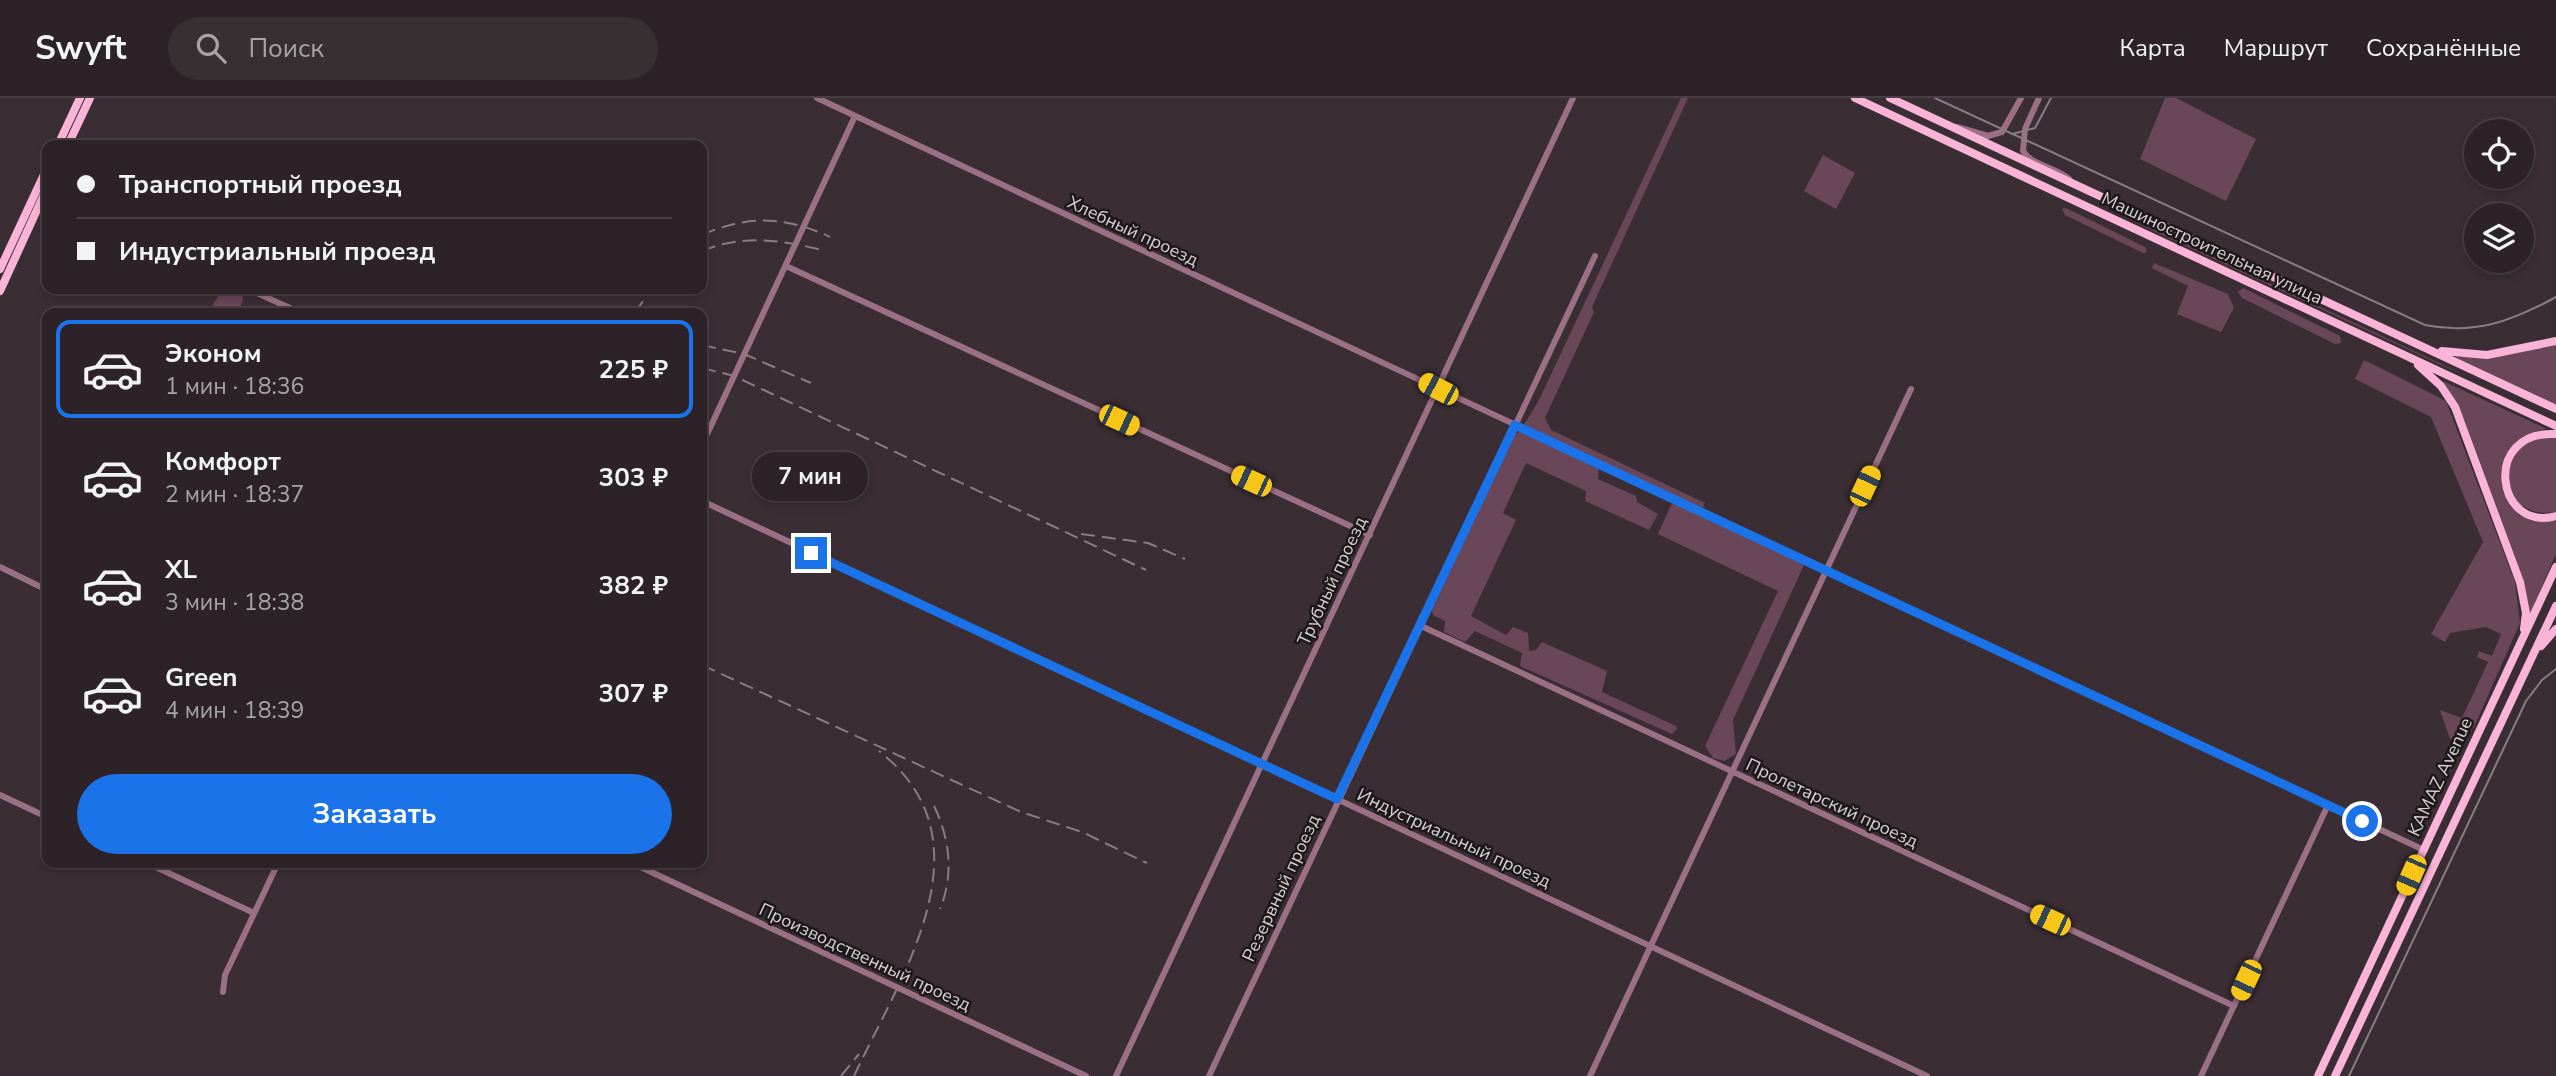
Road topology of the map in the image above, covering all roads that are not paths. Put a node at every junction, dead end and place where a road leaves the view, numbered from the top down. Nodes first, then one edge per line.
1 (80, 98) edge
2 (90, 98) edge
3 (817, 98) edge
4 (1573, 98) edge
5 (1855, 98) edge
6 (1890, 98) edge
7 (2022, 98) edge
8 (2038, 101) edge
9 (78, 112) junction
10 (855, 116) junction
11 (1951, 127) junction
12 (61, 140) edge
13 (70, 140) edge
14 (42, 179) edge
15 (2073, 183) junction
16 (2104, 198) junction
17 (42, 201) edge
18 (2100, 212) junction
19 (2147, 218) junction
20 (2140, 231) junction
21 (1595, 256) dead end
22 (786, 266) junction
23 (0, 269) edge
24 (0, 291) edge
25 (259, 294) edge
26 (290, 308) edge
27 (2556, 341) edge
28 (2416, 344) junction
29 (2410, 358) junction
30 (1911, 388) dead end
31 (1438, 389) junction
32 (2556, 409) edge
33 (1515, 425) junction
34 (2556, 426) edge
35 (707, 434) edge
36 (2556, 434) edge
37 (707, 503) edge
38 (2556, 516) edge
39 (1370, 536) junction
40 (0, 566) edge
41 (2556, 567) edge
42 (1825, 570) junction
43 (42, 587) edge
44 (2556, 606) edge
45 (1419, 625) junction
46 (2556, 629) edge
47 (2517, 650) junction
48 (2530, 662) junction
49 (2485, 716) junction
50 (2500, 723) junction
51 (1262, 764) junction
52 (1733, 772) junction
53 (0, 795) edge
54 (1337, 799) junction
55 (2328, 805) junction
56 (42, 815) edge
57 (2424, 850) junction
58 (158, 868) edge
59 (276, 868) edge
60 (643, 868) edge
61 (254, 913) junction
62 (1651, 946) junction
63 (2367, 971) junction
64 (2381, 979) junction
65 (223, 992) dead end
66 (2234, 1006) junction
67 (1086, 1076) edge
68 (1116, 1076) edge
69 (1209, 1076) edge
70 (1590, 1076) edge
71 (1927, 1076) edge
72 (2201, 1076) edge
73 (2318, 1076) edge
74 (2335, 1076) edge

1 - 9 main road
2 - 9 main road
3 - 10 street, Хлебный проезд
4 - 31 street, Трубный проезд
5 - 18 main road, Машиностроительная улица
6 - 11 main road, Машиностроительная улица
7 - 8 street
7 - 11 street
8 - 15 street
9 - 12 main road
9 - 13 main road
10 - 22 street
10 - 31 street, Хлебный проезд
11 - 15 main road, Машиностроительная улица
14 - 23 main road
15 - 16 main road, Машиностроительная улица
16 - 18 main road
16 - 19 main road, Машиностроительная улица
17 - 24 main road
18 - 20 main road, Машиностроительная улица
19 - 20 main road
19 - 28 main road, Машиностроительная улица
20 - 29 main road, Машиностроительная улица
21 - 33 street, Резервный проезд
22 - 35 street
22 - 39 street
25 - 26 street
27 - 28 main road
28 - 32 main road, Машиностроительная улица
29 - 34 main road, Машиностроительная улица
29 - 47 main road
30 - 42 street
31 - 33 street, Хлебный проезд
31 - 39 street, Трубный проезд
33 - 42 street, Хлебный проезд
33 - 45 street, Резервный проезд
36 - 38 main road
37 - 51 street, Индустриальный проезд
39 - 51 street, Трубный проезд
40 - 43 street
41 - 47 main road, KAMAZ Avenue
42 - 52 street
42 - 55 street, Хлебный проезд
44 - 48 main road, KAMAZ Avenue
45 - 52 street, Пролетарский проезд
45 - 54 street, Резервный проезд
46 - 48 main road
47 - 49 main road, KAMAZ Avenue
48 - 50 main road, KAMAZ Avenue
49 - 50 main road
49 - 57 main road, KAMAZ Avenue
50 - 64 main road, KAMAZ Avenue
51 - 54 street, Индустриальный проезд
51 - 68 street, Трубный проезд
52 - 62 street
52 - 66 street, Пролетарский проезд
53 - 56 street
54 - 62 street, Индустриальный проезд
54 - 69 street, Резервный проезд
55 - 57 street, Хлебный проезд
55 - 66 street
57 - 63 main road, KAMAZ Avenue
58 - 61 street
59 - 61 street
60 - 67 street, Производственный проезд
61 - 65 street
62 - 70 street
62 - 71 street, Индустриальный проезд
63 - 64 main road
63 - 73 main road, KAMAZ Avenue
64 - 74 main road, KAMAZ Avenue
66 - 72 street

